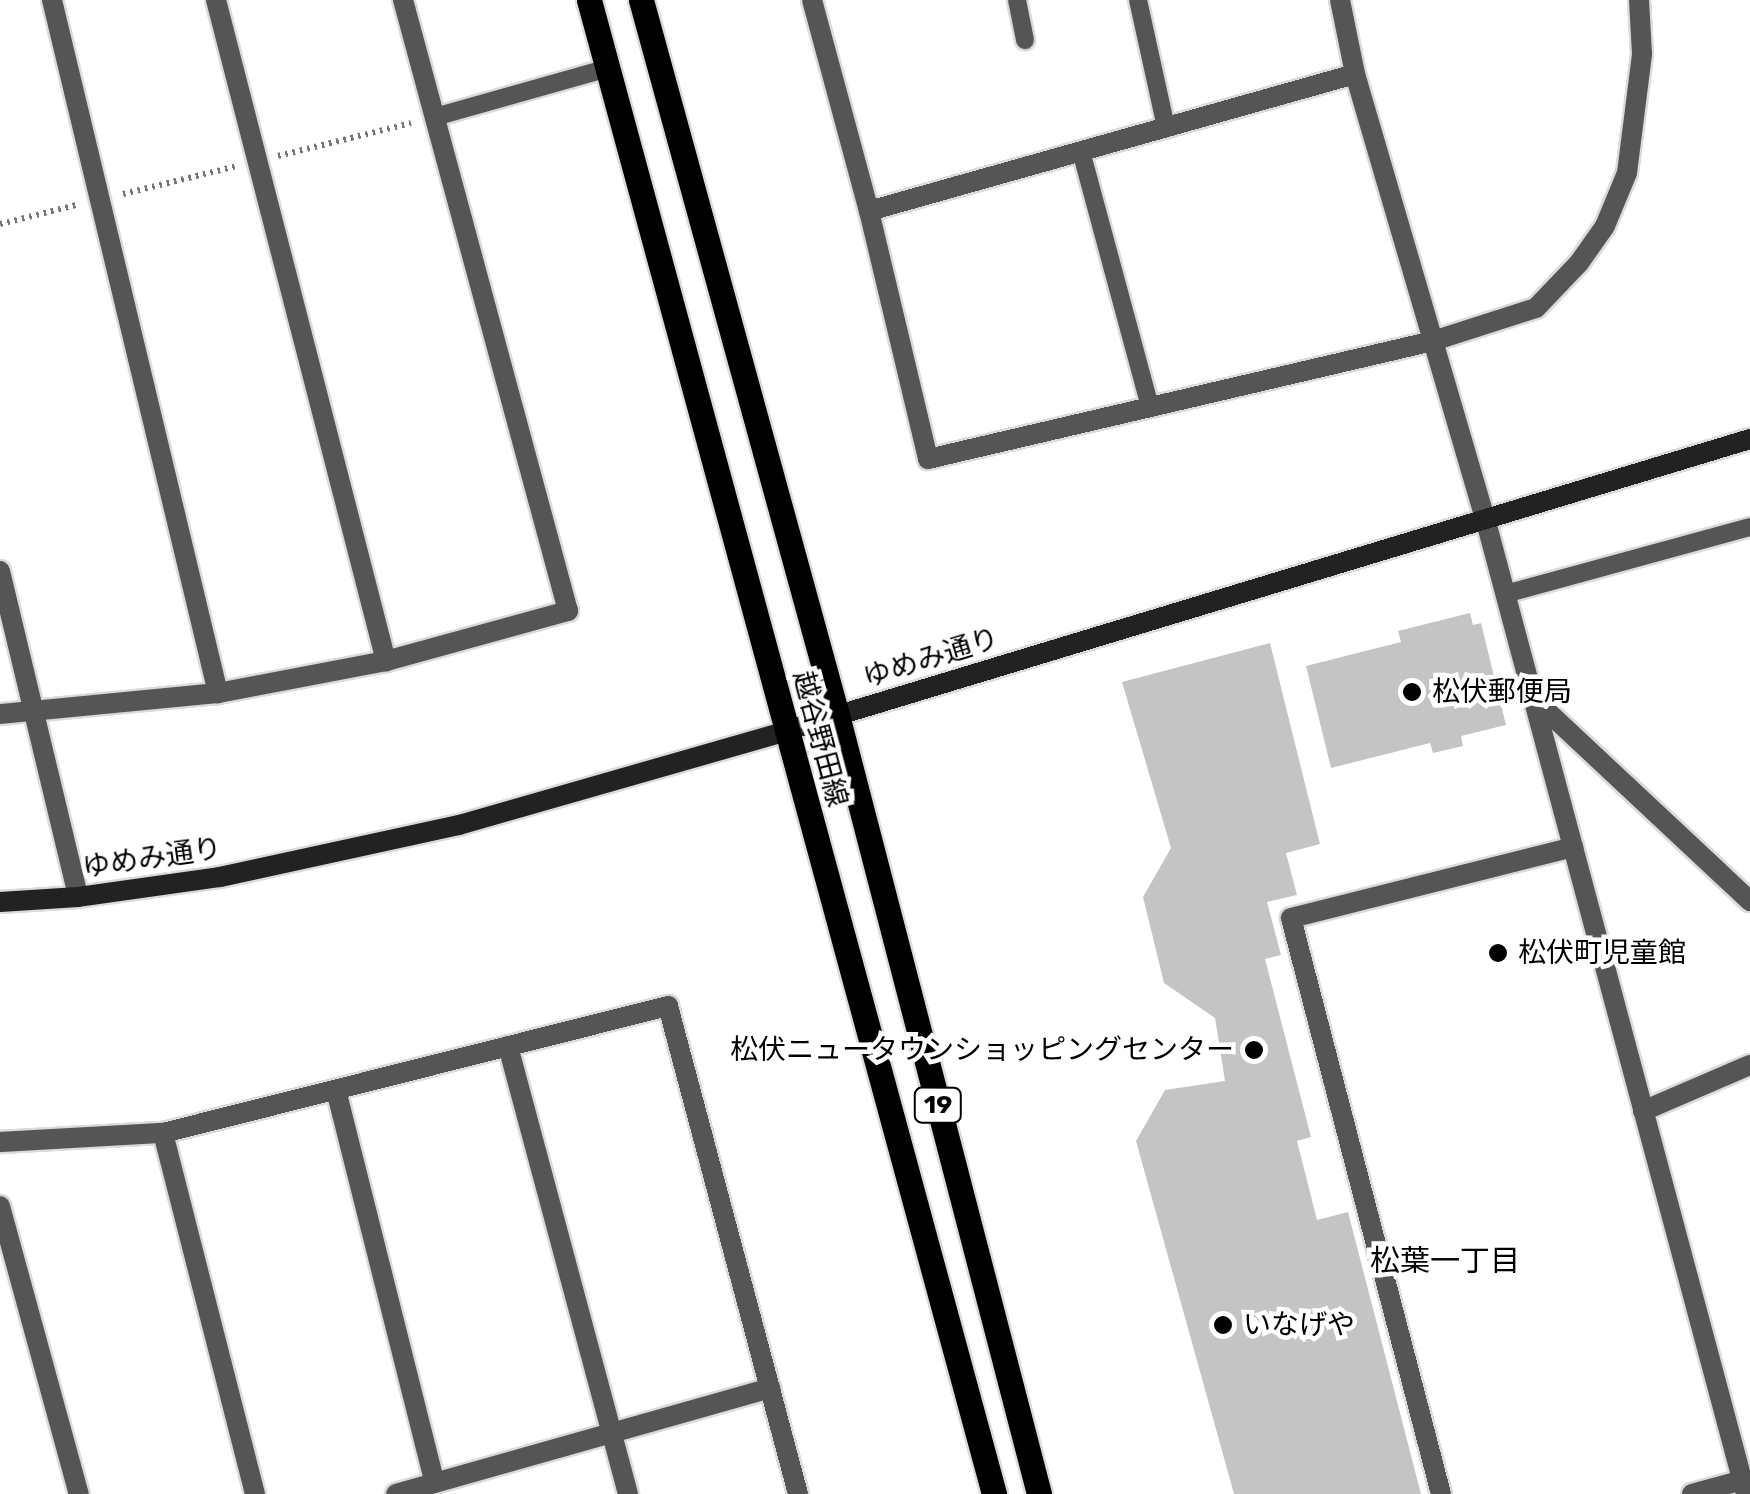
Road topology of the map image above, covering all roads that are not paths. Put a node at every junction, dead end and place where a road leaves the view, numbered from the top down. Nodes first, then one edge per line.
1 (52, 0) edge
2 (216, 0) edge
3 (403, 0) edge
4 (589, 0) edge
5 (641, 0) edge
6 (812, 0) edge
7 (1018, 0) edge
8 (1138, 0) edge
9 (1340, 0) edge
10 (1639, 0) edge
11 (1024, 40) dead end
12 (608, 68) junction
13 (1355, 74) junction
14 (434, 117) junction
15 (1166, 127) junction
16 (1081, 151) junction
17 (870, 211) junction
18 (1433, 341) junction
19 (1150, 407) junction
20 (1750, 438) edge
21 (1485, 518) junction
22 (1750, 527) edge
23 (0, 572) edge
24 (1505, 594) junction
25 (386, 661) junction
26 (218, 693) junction
27 (1533, 698) junction
28 (0, 714) edge
29 (34, 714) junction
30 (837, 715) junction
31 (786, 731) junction
32 (1573, 847) junction
33 (78, 897) junction
34 (1750, 901) edge
35 (0, 902) edge
36 (508, 1046) junction
37 (1750, 1064) edge
38 (336, 1090) junction
39 (1643, 1111) junction
40 (163, 1134) junction
41 (0, 1142) edge
42 (0, 1206) edge
43 (770, 1388) junction
44 (612, 1433) junction
45 (435, 1483) junction
46 (1745, 1487) edge
47 (79, 1494) edge
48 (255, 1494) edge
49 (396, 1494) edge
50 (628, 1494) edge
51 (798, 1494) edge
52 (994, 1494) edge
53 (1039, 1494) edge
54 (1441, 1494) edge
55 (1692, 1494) edge

1 - 26 street
2 - 25 street
3 - 14 street
4 - 12 main road, 越谷野田線 / 19
5 - 30 main road, 越谷野田線 / 19
6 - 17 street
7 - 11 lane
8 - 15 lane
9 - 13 street
10 - 18 street
12 - 14 lane
12 - 31 main road, 越谷野田線 / 19
13 - 15 street
13 - 18 street
14 - 25 street
15 - 16 street
16 - 17 street
16 - 19 lane
17 - 19 street
18 - 19 street
18 - 21 street
20 - 21 street, ゆめみ通り
21 - 24 street
21 - 30 street, ゆめみ通り
22 - 24 lane
23 - 29 street
24 - 27 street
25 - 26 street
26 - 29 street
27 - 32 street
27 - 34 street
28 - 29 street
29 - 33 street
30 - 31 street, ゆめみ通り
30 - 53 main road, 越谷野田線 / 19
31 - 33 street, ゆめみ通り
31 - 52 main road, 越谷野田線 / 19
32 - 39 street
32 - 54 street
33 - 35 street, ゆめみ通り
36 - 38 street
36 - 43 street
36 - 44 street
37 - 39 street
38 - 40 street
38 - 45 street
39 - 46 street
40 - 41 street
40 - 48 street
42 - 47 street
43 - 44 street
43 - 51 street
44 - 45 street
44 - 50 street
45 - 49 street
46 - 55 street

